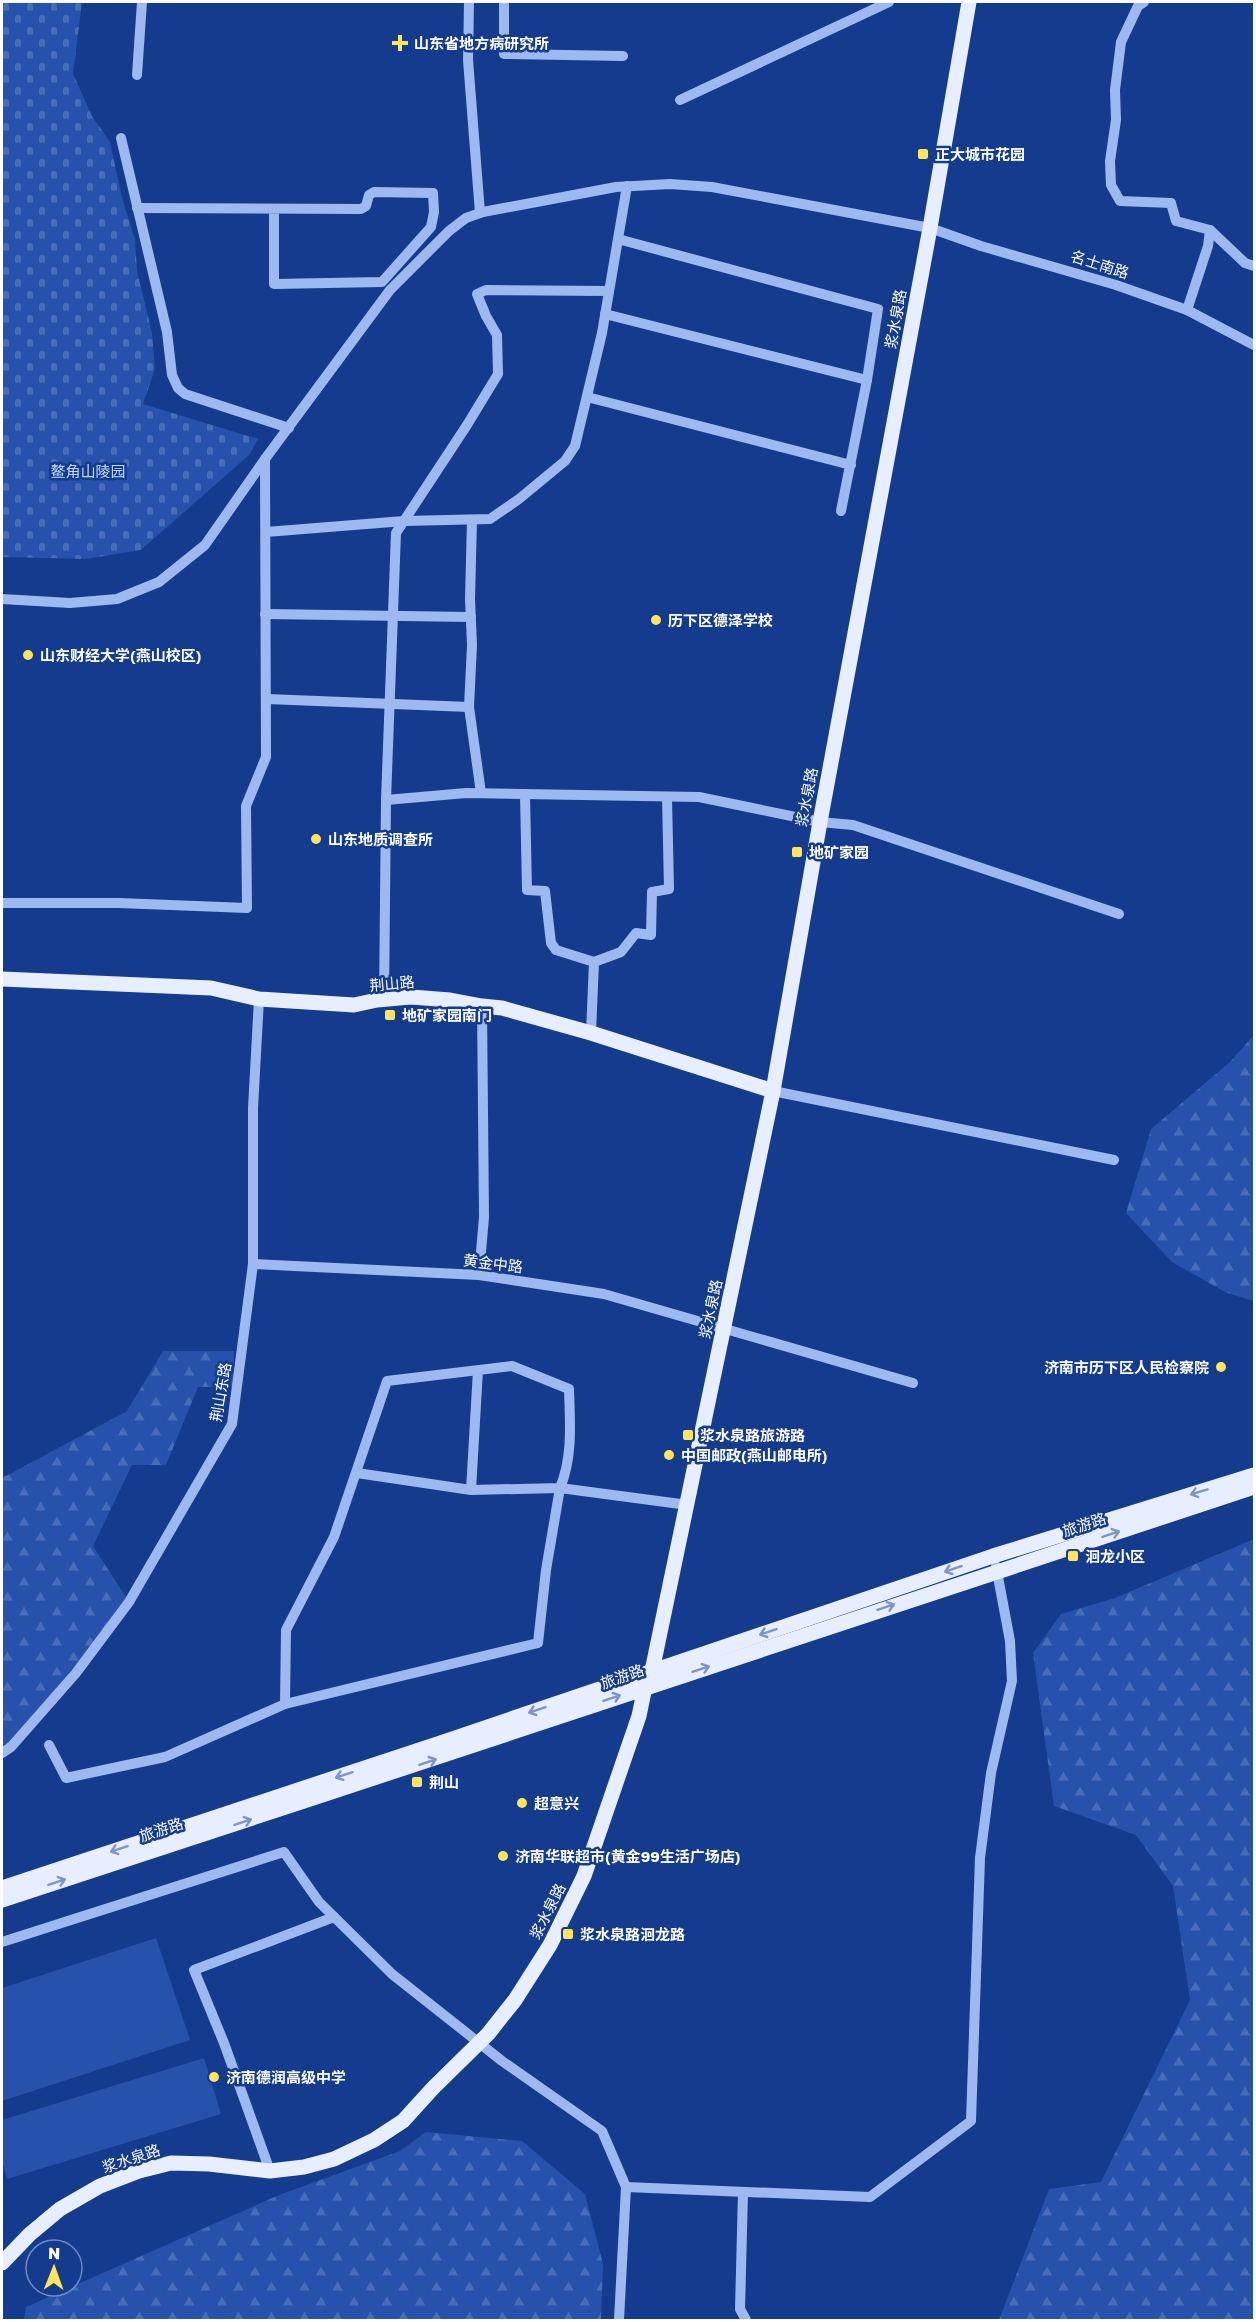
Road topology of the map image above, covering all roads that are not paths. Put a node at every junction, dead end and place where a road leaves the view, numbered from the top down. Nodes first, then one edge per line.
1 (142, 2) edge
2 (469, 2) edge
3 (504, 2) edge
4 (888, 2) edge
5 (969, 2) edge
6 (1144, 2) edge
7 (623, 56) dead end
8 (137, 75) dead end
9 (680, 100) dead end
10 (121, 138) dead end
11 (627, 186) junction
12 (137, 207) junction
13 (274, 209) junction
14 (480, 213) junction
15 (930, 228) junction
16 (1210, 230) junction
17 (618, 239) junction
18 (1254, 266) edge
19 (609, 291) junction
20 (1187, 310) junction
21 (605, 314) junction
22 (1254, 345) edge
23 (867, 381) junction
24 (587, 397) junction
25 (289, 428) junction
26 (265, 459) junction
27 (851, 465) junction
28 (841, 511) dead end
29 (472, 520) junction
30 (404, 521) junction
31 (266, 532) junction
32 (2, 599) edge
33 (265, 614) junction
34 (393, 617) junction
35 (471, 617) junction
36 (267, 699) junction
37 (389, 705) junction
38 (469, 707) junction
39 (482, 793) junction
40 (525, 794) junction
41 (667, 797) junction
42 (386, 801) junction
43 (820, 822) junction
44 (2, 903) edge
45 (1119, 914) dead end
46 (594, 963) junction
47 (2, 979) edge
48 (259, 999) junction
49 (384, 1000) junction
50 (482, 1006) junction
51 (591, 1033) junction
52 (773, 1091) junction
53 (1114, 1160) dead end
54 (253, 1264) junction
55 (479, 1275) junction
56 (725, 1329) junction
57 (478, 1370) junction
58 (913, 1383) dead end
59 (357, 1473) junction
60 (1254, 1475) edge
61 (1254, 1487) edge
62 (560, 1488) junction
63 (471, 1490) junction
64 (688, 1505) junction
65 (995, 1563) junction
66 (652, 1671) junction
67 (645, 1687) junction
68 (285, 1704) junction
69 (49, 1745) dead end
70 (2, 1753) edge
71 (2, 1888) edge
72 (2, 1900) edge
73 (334, 1917) junction
74 (2, 1942) edge
75 (480, 2043) junction
76 (270, 2171) junction
77 (626, 2187) junction
78 (743, 2192) junction
79 (2, 2263) edge
80 (619, 2320) edge
81 (746, 2320) edge

1 - 8 street
2 - 14 street
3 - 7 street
4 - 9 street
5 - 15 main road, 浆水泉路
6 - 16 street
10 - 12 street
11 - 14 street, 名士南路
11 - 15 street, 名士南路
11 - 17 street
12 - 13 street
12 - 25 street
13 - 13 street
14 - 25 street, 名士南路
15 - 20 street, 名士南路
15 - 43 main road, 浆水泉路
16 - 18 street
16 - 20 street
17 - 19 street
17 - 23 street
19 - 21 street
19 - 30 street
20 - 22 street, 名士南路
21 - 23 street
21 - 24 street
23 - 27 street
24 - 27 street
24 - 29 street
25 - 26 street, 名士南路
26 - 31 street
26 - 32 street, 名士南路
27 - 28 street
29 - 30 street
29 - 35 street
30 - 31 street
30 - 34 street
31 - 33 street
33 - 34 street
33 - 36 street
34 - 35 street
34 - 37 street
35 - 38 street
36 - 37 street
36 - 44 street
37 - 38 street
37 - 42 street
38 - 39 street
39 - 40 street
39 - 42 street
40 - 41 street
40 - 46 street
41 - 43 street
41 - 46 street
42 - 49 street
43 - 45 street
43 - 52 main road, 浆水泉路
46 - 51 street
47 - 48 main road, 荆山路
48 - 49 main road, 荆山路
48 - 54 street, 荆山东路
49 - 50 main road, 荆山路
50 - 51 main road, 荆山路
50 - 55 street
51 - 52 main road, 荆山路
52 - 53 street
52 - 56 main road, 浆水泉路
54 - 55 street, 黄金中路
54 - 70 street, 荆山东路
55 - 56 street, 黄金中路
56 - 58 street, 黄金中路
56 - 64 main road, 浆水泉路
57 - 59 street
57 - 62 street
57 - 63 street
59 - 63 street
59 - 68 street
60 -> 65 main road, 旅游路
65 -> 61 main road, 旅游路
62 - 63 street
62 - 64 street
62 - 68 street
64 - 66 main road, 浆水泉路
65 -> 66 main road, 旅游路
67 -> 65 main road, 旅游路
65 - 78 street
66 - 67 main road, 浆水泉路
66 -> 71 main road, 旅游路
72 -> 67 main road, 旅游路
67 - 75 main road, 浆水泉路
68 - 69 street
73 - 74 street
73 - 75 street
73 - 76 street
75 - 76 main road, 浆水泉路
75 - 77 street
76 - 79 main road, 浆水泉路
77 - 78 street
77 - 80 street
78 - 81 street

